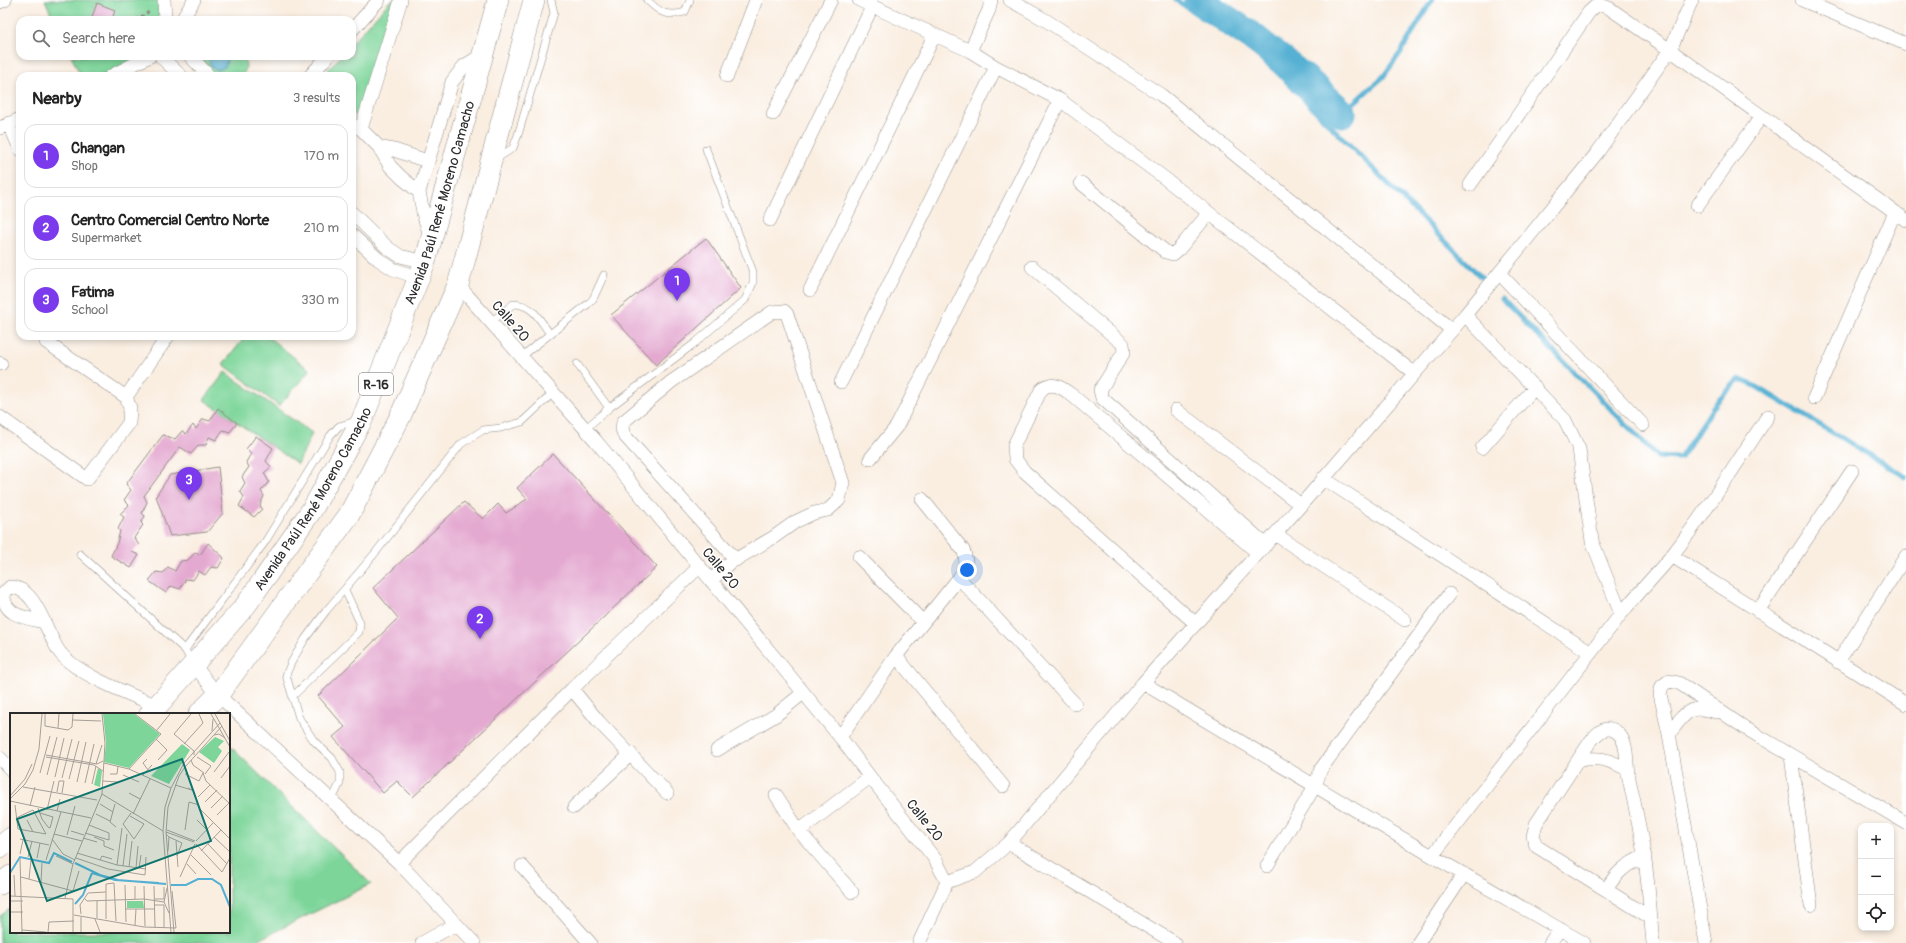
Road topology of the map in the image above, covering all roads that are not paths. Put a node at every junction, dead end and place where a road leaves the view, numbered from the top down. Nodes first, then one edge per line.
1 (4, 0) edge
2 (164, 0) edge
3 (194, 0) edge
4 (379, 0) edge
5 (401, 0) edge
6 (498, 0) edge
7 (534, 0) edge
8 (551, 0) edge
9 (647, 0) edge
10 (690, 0) edge
11 (756, 0) edge
12 (831, 0) edge
13 (859, 0) edge
14 (991, 0) edge
15 (1010, 0) edge
16 (1692, 0) edge
17 (1802, 0) edge
18 (0, 2) edge
19 (872, 7) junction
20 (165, 16) edge
21 (184, 16) edge
22 (356, 26) edge
23 (934, 36) junction
24 (1906, 44) edge
25 (1670, 50) junction
26 (970, 51) junction
27 (482, 55) junction
28 (150, 60) edge
29 (161, 60) edge
30 (194, 60) edge
31 (324, 60) edge
32 (996, 67) junction
33 (121, 72) edge
34 (176, 72) edge
35 (205, 72) edge
36 (314, 72) edge
37 (727, 76) dead end
38 (1060, 100) junction
39 (773, 114) dead end
40 (1761, 117) junction
41 (10, 123) edge
42 (357, 127) edge
43 (16, 139) edge
44 (379, 147) junction
45 (706, 149) dead end
46 (427, 161) junction
47 (491, 163) junction
48 (1081, 183) dead end
49 (1470, 185) dead end
50 (419, 192) junction
51 (1697, 206) dead end
52 (1895, 212) junction
53 (1210, 213) junction
54 (356, 217) edge
55 (770, 220) dead end
56 (1906, 220) edge
57 (356, 239) edge
58 (432, 240) junction
59 (1032, 267) dead end
60 (422, 270) junction
61 (1500, 274) junction
62 (604, 276) dead end
63 (458, 285) junction
64 (810, 290) dead end
65 (1465, 315) junction
66 (491, 322) junction
67 (1452, 330) junction
68 (550, 334) junction
69 (165, 340) edge
70 (46, 342) dead end
71 (521, 357) junction
72 (577, 364) dead end
73 (1414, 373) junction
74 (842, 382) dead end
75 (1535, 387) junction
76 (553, 393) junction
77 (126, 397) junction
78 (1814, 398) dead end
79 (609, 408) junction
80 (1176, 410) dead end
81 (1768, 416) dead end
82 (0, 417) edge
83 (1642, 425) dead end
84 (585, 429) junction
85 (1482, 448) dead end
86 (870, 459) dead end
87 (1852, 471) dead end
88 (1323, 478) junction
89 (922, 499) dead end
90 (1301, 505) junction
91 (1275, 534) junction
92 (1262, 549) junction
93 (80, 554) dead end
94 (1672, 556) junction
95 (1906, 556) edge
96 (859, 557) dead end
97 (736, 560) junction
98 (699, 567) junction
99 (959, 578) junction
100 (711, 581) junction
101 (344, 590) junction
102 (1449, 594) dead end
103 (1758, 611) junction
104 (1621, 614) junction
105 (1404, 620) dead end
106 (44, 622) dead end
107 (923, 622) junction
108 (1196, 624) junction
109 (1591, 653) junction
110 (896, 656) junction
111 (189, 658) junction
112 (1838, 662) junction
113 (1143, 683) junction
114 (572, 690) junction
115 (803, 693) junction
116 (218, 695) junction
117 (292, 697) junction
118 (1075, 704) dead end
119 (1906, 704) edge
120 (153, 710) edge
121 (200, 713) edge
122 (1725, 715) junction
123 (1669, 734) junction
124 (840, 737) junction
125 (717, 750) dead end
126 (630, 754) junction
127 (1791, 756) junction
128 (0, 758) edge
129 (1579, 760) junction
130 (1627, 768) junction
131 (10, 769) edge
132 (870, 777) junction
133 (1003, 786) dead end
134 (1315, 786) junction
135 (668, 793) dead end
136 (776, 795) dead end
137 (332, 800) junction
138 (574, 808) dead end
139 (1906, 823) edge
140 (799, 831) junction
141 (10, 839) edge
142 (1009, 843) junction
143 (0, 847) edge
144 (1432, 856) junction
145 (1645, 856) junction
146 (399, 863) junction
147 (522, 866) dead end
148 (1267, 866) dead end
149 (1464, 874) junction
150 (10, 877) edge
151 (947, 882) junction
152 (0, 884) edge
153 (1606, 890) junction
154 (852, 892) dead end
155 (1811, 904) dead end
156 (1651, 918) junction
157 (456, 924) junction
158 (1560, 929) junction
159 (422, 943) edge
160 (474, 943) edge
161 (590, 943) edge
162 (919, 943) edge
163 (1175, 943) edge
164 (1418, 943) edge
165 (1550, 943) edge
166 (1584, 943) edge
167 (1653, 943) edge
168 (1706, 943) edge

1 - 18 street
2 - 20 street
3 - 21 street
4 - 22 street
5 - 42 street
6 - 27 main road, Avenida Paúl René Moreno Camacho / R-16
7 - 47 main road, R-16
8 - 47 lane
9 - 10 lane
11 - 37 street
12 - 39 street
13 - 19 street
14 - 26 street
15 - 67 street
16 - 25 street
17 - 24 street
19 - 23 street
19 - 55 street
23 - 26 street
23 - 64 street
25 - 40 street
25 - 49 street
25 - 61 street
26 - 32 street
27 - 46 street
27 - 58 main road, Avenida Paúl René Moreno Camacho / R-16
28 - 33 street
29 - 34 street
30 - 35 street
31 - 36 street
32 - 38 street
32 - 74 street
38 - 53 street
38 - 86 street
40 - 51 street
40 - 52 street
41 - 43 street
42 - 44 street
44 - 46 street
44 - 50 street
45 - 79 lane
46 - 50 street
47 - 63 main road, R-16
48 - 53 street
50 - 58 street
52 - 56 street
52 - 78 street
53 - 73 street
54 - 60 street
57 - 60 street
58 - 60 main road, Avenida Paúl René Moreno Camacho / R-16
59 - 92 street
60 - 111 main road, Avenida Paúl René Moreno Camacho / R-16
61 - 65 street
61 - 83 street
62 - 68 lane
63 - 66 street, Calle 20
63 - 116 main road, R-16
65 - 67 street
65 - 75 street
66 - 68 lane
66 - 71 street, Calle 20
67 - 73 street
68 - 71 lane
69 - 77 street
70 - 77 street
71 - 76 street, Calle 20
72 - 79 lane
73 - 88 street
75 - 85 street
75 - 104 street
76 - 84 street, Calle 20
76 - 101 lane
77 - 82 street
79 - 84 lane
80 - 90 street
81 - 94 street
84 - 98 street, Calle 20
87 - 103 street
88 - 90 street
88 - 109 street
89 - 99 street
90 - 91 street
91 - 92 street
91 - 105 street
92 - 108 street
92 - 108 street
93 - 111 lane
94 - 103 street
94 - 104 street
95 - 112 street
96 - 107 street
97 - 97 street
97 - 100 street
98 - 100 street, Calle 20
98 - 114 street
99 - 107 street
99 - 118 street
100 - 115 street, Calle 20
101 - 117 lane
101 - 117 lane
102 - 134 street
103 - 112 street
104 - 109 street
106 - 120 street
107 - 110 street
108 - 113 street
109 - 144 street
110 - 124 street
110 - 133 street
111 - 116 street
111 - 120 main road, Avenida Paúl René Moreno Camacho / R-16
112 - 119 street
113 - 134 street
113 - 142 street
114 - 126 street
114 - 146 street
115 - 124 street, Calle 20
115 - 125 street
116 - 121 main road, R-16
116 - 137 street
117 - 137 lane
122 - 123 street
122 - 123 street
122 - 127 street
123 - 168 street
124 - 132 street, Calle 20
126 - 135 street
126 - 138 street
127 - 139 street
127 - 155 street
128 - 131 street
129 - 130 street
129 - 130 street
129 - 153 street
130 - 145 street
132 - 140 street
132 - 151 street, Calle 20
134 - 144 street
134 - 148 street
136 - 140 street
137 - 146 street
140 - 154 street
141 - 143 main road
142 - 151 street
142 - 163 street
144 - 149 street
145 - 153 street
145 - 156 street
146 - 157 street
147 - 161 street
149 - 158 street
149 - 164 street
150 - 152 main road
151 - 162 street
153 - 156 street
156 - 167 street
157 - 159 street
157 - 160 street
158 - 165 street
158 - 166 street

